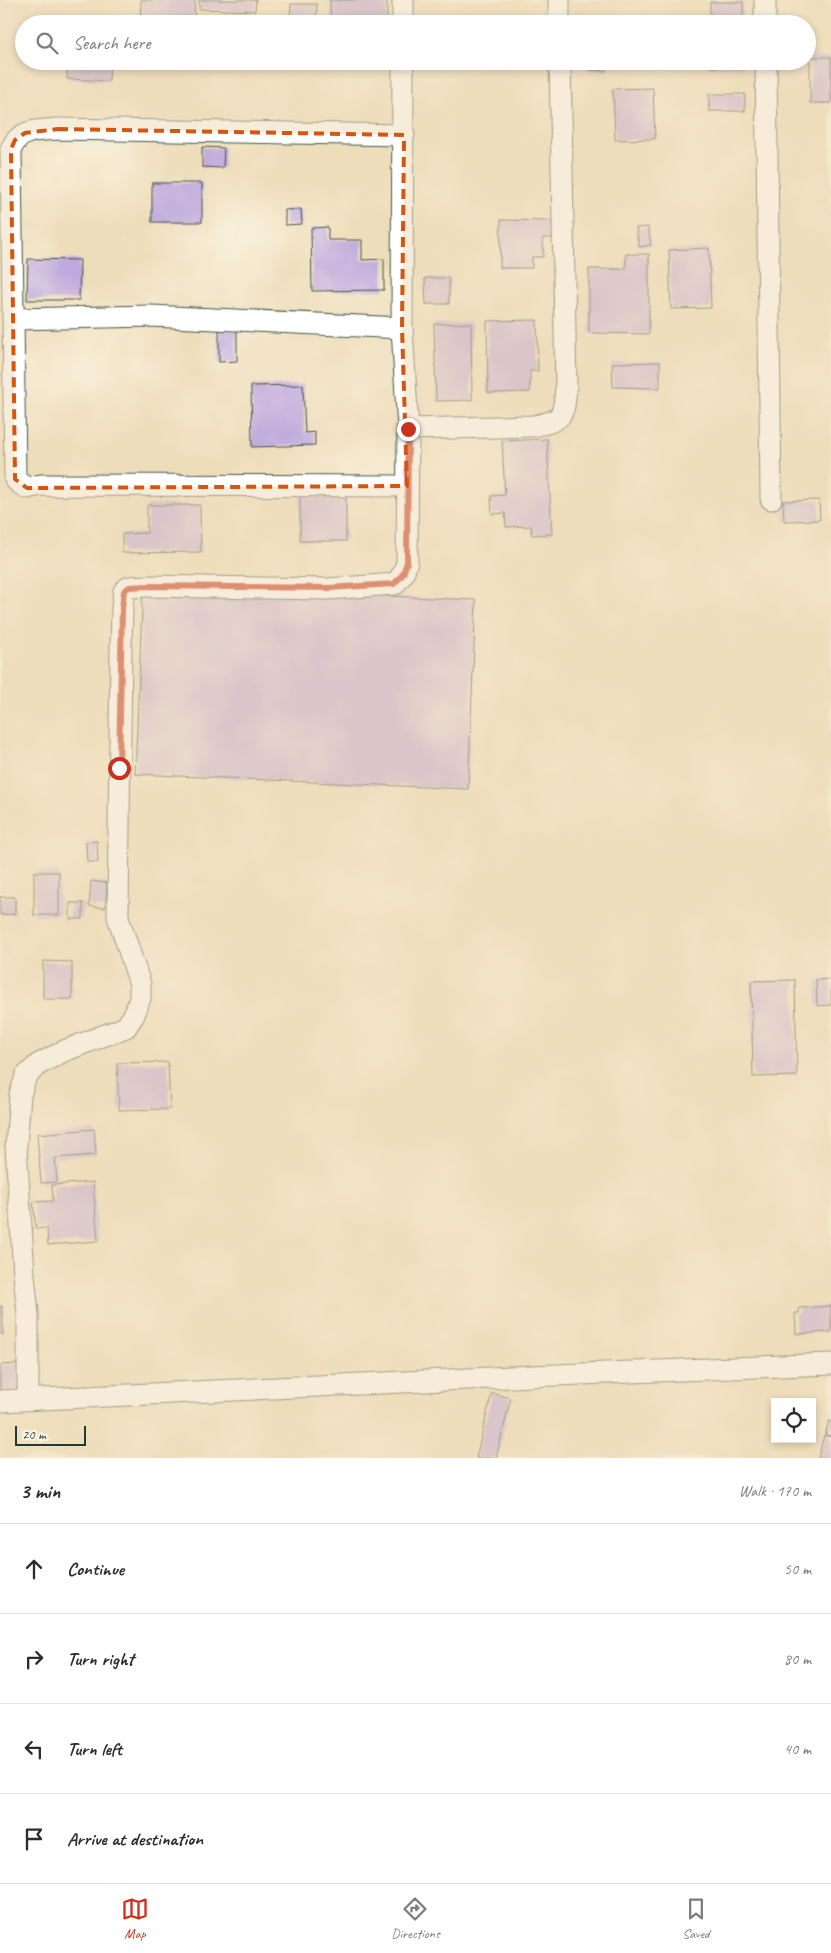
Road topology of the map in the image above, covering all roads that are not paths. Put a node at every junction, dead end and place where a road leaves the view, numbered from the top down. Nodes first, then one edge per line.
1 (403, 0) edge
2 (559, 0) edge
3 (765, 0) edge
4 (403, 15) edge
5 (559, 15) edge
6 (765, 15) edge
7 (403, 70) edge
8 (560, 70) edge
9 (766, 70) edge
10 (404, 135) junction
11 (14, 319) junction
12 (402, 328) junction
13 (408, 429) junction
14 (407, 486) junction
15 (771, 499) dead end
16 (831, 1364) edge
17 (28, 1399) junction
18 (0, 1400) edge

1 - 4 street
2 - 5 street
3 - 6 street
7 - 10 street
8 - 13 street
9 - 15 street
10 - 11 street
10 - 12 street
11 - 12 street
11 - 14 street
12 - 13 street
13 - 14 street
14 - 17 street
16 - 17 street
17 - 18 street

